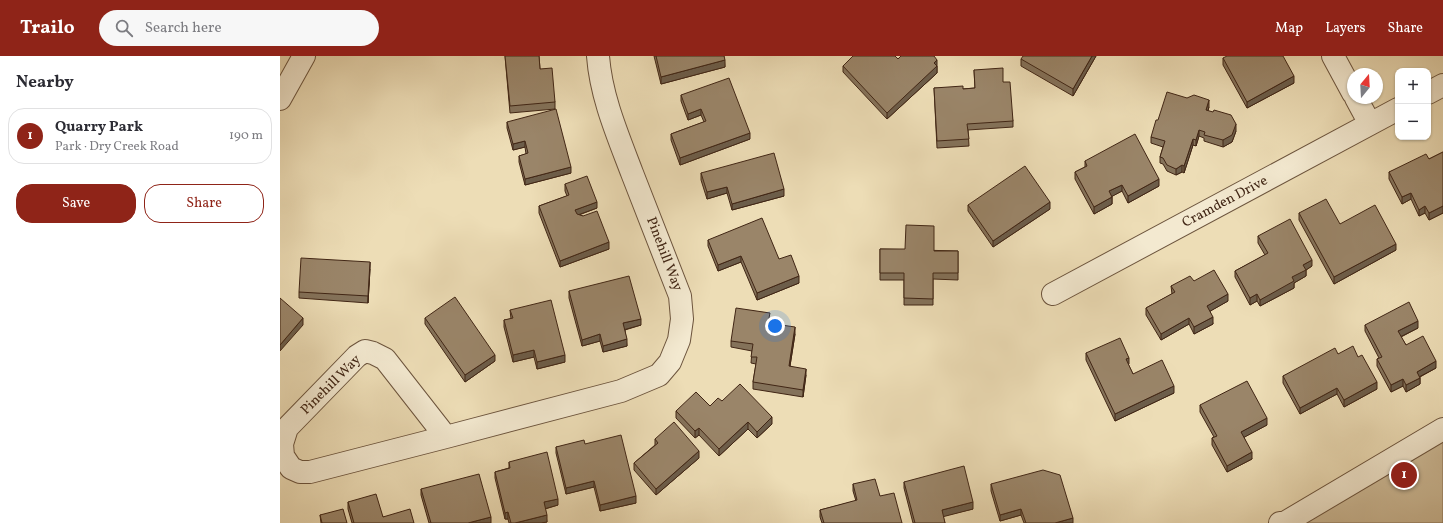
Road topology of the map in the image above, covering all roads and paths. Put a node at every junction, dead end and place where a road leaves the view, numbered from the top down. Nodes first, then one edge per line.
1 (304, 56) edge
2 (598, 56) edge
3 (1333, 56) edge
4 (1347, 82) edge
5 (1443, 85) edge
6 (1431, 91) edge
7 (280, 99) edge
8 (1359, 104) edge
9 (1395, 111) edge
10 (1370, 124) junction
11 (1053, 294) dead end
12 (1443, 429) edge
13 (446, 437) junction
14 (1280, 523) edge

1 - 7 street
2 - 13 street, Pinehill Way
3 - 4 street
5 - 6 street
8 - 10 street
9 - 10 street, Cramden Drive
10 - 11 street, Cramden Drive
12 - 14 street
13 - 13 street, Pinehill Way

